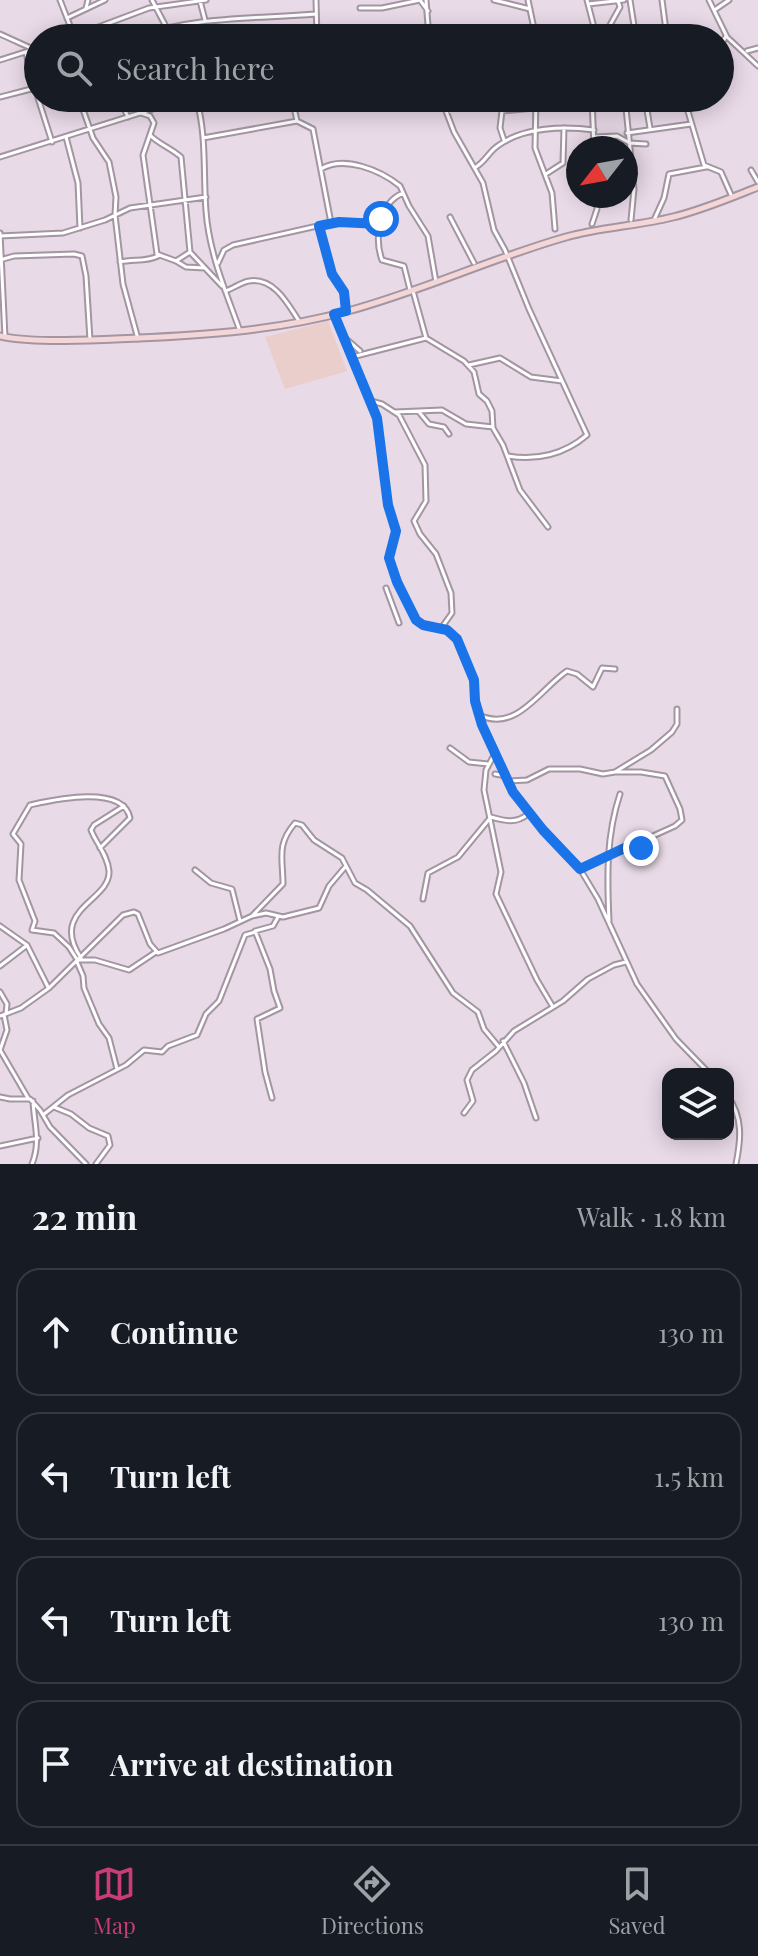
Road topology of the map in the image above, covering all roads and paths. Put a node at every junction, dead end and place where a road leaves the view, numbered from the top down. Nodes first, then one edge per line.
1 (60, 0) edge
2 (88, 0) edge
3 (105, 0) edge
4 (152, 0) edge
5 (203, 0) edge
6 (316, 0) edge
7 (426, 0) edge
8 (494, 0) edge
9 (528, 0) edge
10 (627, 0) edge
11 (662, 0) edge
12 (709, 0) edge
13 (729, 0) edge
14 (618, 1) edge
15 (588, 2) edge
16 (156, 7) junction
17 (86, 8) junction
18 (360, 8) dead end
19 (530, 9) junction
20 (715, 10) junction
21 (428, 11) junction
22 (316, 14) junction
23 (67, 18) junction
24 (205, 20) junction
25 (69, 24) edge
26 (106, 24) edge
27 (165, 24) edge
28 (189, 24) edge
29 (316, 24) edge
30 (428, 24) edge
31 (534, 24) edge
32 (593, 24) edge
33 (611, 24) edge
34 (633, 24) edge
35 (666, 24) edge
36 (721, 24) edge
37 (0, 34) edge
38 (734, 43) edge
39 (24, 44) edge
40 (758, 48) edge
41 (744, 51) junction
42 (24, 54) edge
43 (0, 60) edge
44 (758, 66) edge
45 (24, 91) edge
46 (0, 97) edge
47 (42, 112) edge
48 (84, 112) edge
49 (126, 112) edge
50 (144, 112) edge
51 (198, 112) edge
52 (295, 112) edge
53 (446, 112) edge
54 (502, 112) edge
55 (535, 112) edge
56 (593, 112) edge
57 (626, 112) edge
58 (647, 112) edge
59 (688, 112) edge
60 (141, 113) junction
61 (128, 117) junction
62 (297, 121) junction
63 (692, 124) junction
64 (564, 128) junction
65 (650, 128) junction
66 (90, 129) junction
67 (594, 130) junction
68 (535, 132) junction
69 (627, 133) junction
70 (150, 135) junction
71 (594, 136) edge
72 (617, 136) edge
73 (628, 136) edge
74 (66, 137) junction
75 (202, 138) junction
76 (505, 141) junction
77 (52, 142) junction
78 (638, 143) edge
79 (646, 144) dead end
80 (0, 157) edge
81 (476, 167) junction
82 (706, 167) junction
83 (321, 169) junction
84 (751, 170) dead end
85 (546, 174) junction
86 (758, 184) edge
87 (403, 193) junction
88 (206, 196) junction
89 (732, 198) junction
90 (186, 200) junction
91 (150, 206) junction
92 (597, 208) edge
93 (632, 208) edge
94 (115, 215) junction
95 (450, 217) dead end
96 (631, 220) dead end
97 (654, 220) junction
98 (331, 223) junction
99 (380, 224) junction
100 (592, 224) dead end
101 (319, 226) junction
102 (80, 229) junction
103 (555, 229) dead end
104 (0, 234) edge
105 (190, 252) junction
106 (508, 255) junction
107 (158, 256) junction
108 (1, 260) edge
109 (176, 261) junction
110 (120, 262) junction
111 (474, 263) dead end
112 (217, 267) junction
113 (205, 268) junction
114 (436, 282) junction
115 (222, 286) junction
116 (225, 291) junction
117 (412, 292) junction
118 (346, 311) junction
119 (334, 314) junction
120 (299, 321) junction
121 (240, 331) junction
122 (343, 335) junction
123 (3, 336) edge
124 (426, 338) junction
125 (138, 339) junction
126 (90, 340) junction
127 (360, 351) dead end
128 (352, 357) junction
129 (469, 365) junction
130 (562, 381) junction
131 (371, 401) junction
132 (417, 410) junction
133 (395, 412) junction
134 (493, 427) junction
135 (449, 434) dead end
136 (508, 456) junction
137 (548, 527) dead end
138 (386, 588) dead end
139 (449, 618) junction
140 (399, 623) dead end
141 (441, 629) junction
142 (451, 633) junction
143 (615, 669) dead end
144 (677, 709) dead end
145 (479, 715) junction
146 (450, 748) dead end
147 (495, 753) junction
148 (488, 764) junction
149 (615, 772) junction
150 (495, 774) dead end
151 (507, 779) junction
152 (620, 794) dead end
153 (124, 806) junction
154 (529, 813) junction
155 (491, 817) junction
156 (633, 844) junction
157 (100, 848) junction
158 (608, 857) junction
159 (650, 858) dead end
160 (347, 865) junction
161 (580, 869) junction
162 (195, 870) dead end
163 (423, 899) dead end
164 (252, 916) junction
165 (278, 917) junction
166 (240, 921) junction
167 (610, 925) junction
168 (0, 926) edge
169 (255, 932) junction
170 (27, 945) junction
171 (156, 952) junction
172 (79, 960) junction
173 (627, 961) junction
174 (0, 966) edge
175 (49, 988) junction
176 (0, 992) edge
177 (553, 1007) junction
178 (4, 1015) edge
179 (503, 1041) junction
180 (499, 1047) junction
181 (705, 1068) edge
182 (117, 1069) junction
183 (0, 1097) edge
184 (28, 1098) junction
185 (272, 1098) dead end
186 (33, 1101) junction
187 (734, 1106) edge
188 (54, 1107) junction
189 (464, 1113) dead end
190 (43, 1115) junction
191 (536, 1118) dead end
192 (38, 1138) junction
193 (0, 1146) edge
194 (32, 1164) edge
195 (86, 1164) edge
196 (96, 1164) edge
197 (736, 1164) edge

1 - 23 street
2 - 17 street
3 - 17 street
4 - 16 street
5 - 16 street
5 - 24 street
6 - 22 street
7 - 21 street
8 - 19 street
9 - 19 street
10 - 14 street
10 - 34 street
11 - 35 street
12 - 20 street
13 - 20 street
14 - 15 street
14 - 33 street
15 - 32 street
16 - 26 street
16 - 27 street
17 - 23 street
18 - 21 street
19 - 31 street
20 - 36 street
21 - 30 street
22 - 24 street
22 - 29 street
23 - 25 street
24 - 28 street
37 - 39 street
38 - 41 street
40 - 41 street
41 - 44 street
42 - 43 street
45 - 46 street
47 - 77 street
48 - 66 street
49 - 61 street
50 - 60 street
51 - 75 street
52 - 62 street
53 - 81 street
54 - 76 street
55 - 68 street
56 - 67 street
57 - 69 street
58 - 65 street
59 - 63 street
60 - 61 street
60 - 70 street
61 - 66 street
62 - 75 street
62 - 83 street
63 - 65 street
63 - 82 street
64 - 67 street
64 - 68 street
64 - 85 street
65 - 69 street
66 - 74 street
66 - 94 street
67 - 71 street
68 - 76 street
68 - 85 street
69 - 72 street
69 - 73 street
70 - 90 street
70 - 91 street
74 - 77 street
74 - 102 street
75 - 88 street
76 - 81 street
77 - 80 street
78 - 79 street
81 - 106 street
82 - 89 street
82 - 97 street
83 - 87 street
83 - 98 street
84 - 86 street
85 - 103 street
86 - 89 main road
87 - 99 street
87 - 114 street
88 - 90 street
88 - 112 street
89 - 97 main road
90 - 91 street
90 - 105 street
91 - 94 street
91 - 107 street
92 - 100 street
93 - 96 street
94 - 102 street
94 - 110 street
95 - 111 street
97 - 106 main road
98 - 99 street
98 - 101 street
99 - 117 street
101 - 112 street
101 - 118 street
102 - 104 street
104 - 108 street
105 - 109 street
105 - 113 street
106 - 114 main road
106 - 130 street
107 - 109 street
107 - 110 street
108 - 123 street
108 - 126 street
109 - 113 street
110 - 125 street
112 - 115 street
113 - 115 street
114 - 117 main road
115 - 116 street
116 - 120 street
116 - 121 street
117 - 118 main road
117 - 124 street
118 - 119 main road
119 - 120 main road
119 - 122 street
120 - 121 main road
121 - 125 main road
122 - 127 street
122 - 128 street
123 - 126 main road
124 - 128 street
124 - 129 street
125 - 126 main road
128 - 131 street
129 - 130 street
129 - 134 street
130 - 136 street
131 - 133 street
131 - 141 street
132 - 133 street
132 - 134 street
132 - 135 street
133 - 139 street
134 - 136 street
136 - 137 street
138 - 140 street
139 - 141 street
139 - 142 street
141 - 142 street
142 - 145 street
143 - 145 street
144 - 149 street
145 - 147 street
146 - 148 street
147 - 148 street
147 - 151 street
148 - 155 street
149 - 151 street
149 - 156 street
150 - 151 street
151 - 154 street
152 - 158 street
153 - 157 street
153 - 157 street
153 - 172 street
154 - 155 street
154 - 161 street
155 - 163 street
155 - 177 street
156 - 158 street
156 - 159 street
157 - 172 street
158 - 161 street
158 - 167 street
160 - 164 street
160 - 165 street
160 - 180 street
161 - 167 street
162 - 166 street
164 - 165 street
164 - 166 street
165 - 169 street
166 - 171 street
167 - 173 street
168 - 170 street
169 - 182 street
169 - 185 street
170 - 174 street
170 - 175 street
171 - 172 street
171 - 172 street
172 - 175 street
172 - 182 street
173 - 177 street
173 - 181 street
175 - 178 street
176 - 178 street
177 - 179 street
178 - 184 street
179 - 180 street
179 - 191 street
180 - 189 street
182 - 188 street
183 - 184 street
184 - 186 street
186 - 190 street
186 - 192 street
187 - 197 street
188 - 190 street
188 - 196 street
190 - 195 street
192 - 193 street
192 - 194 street

